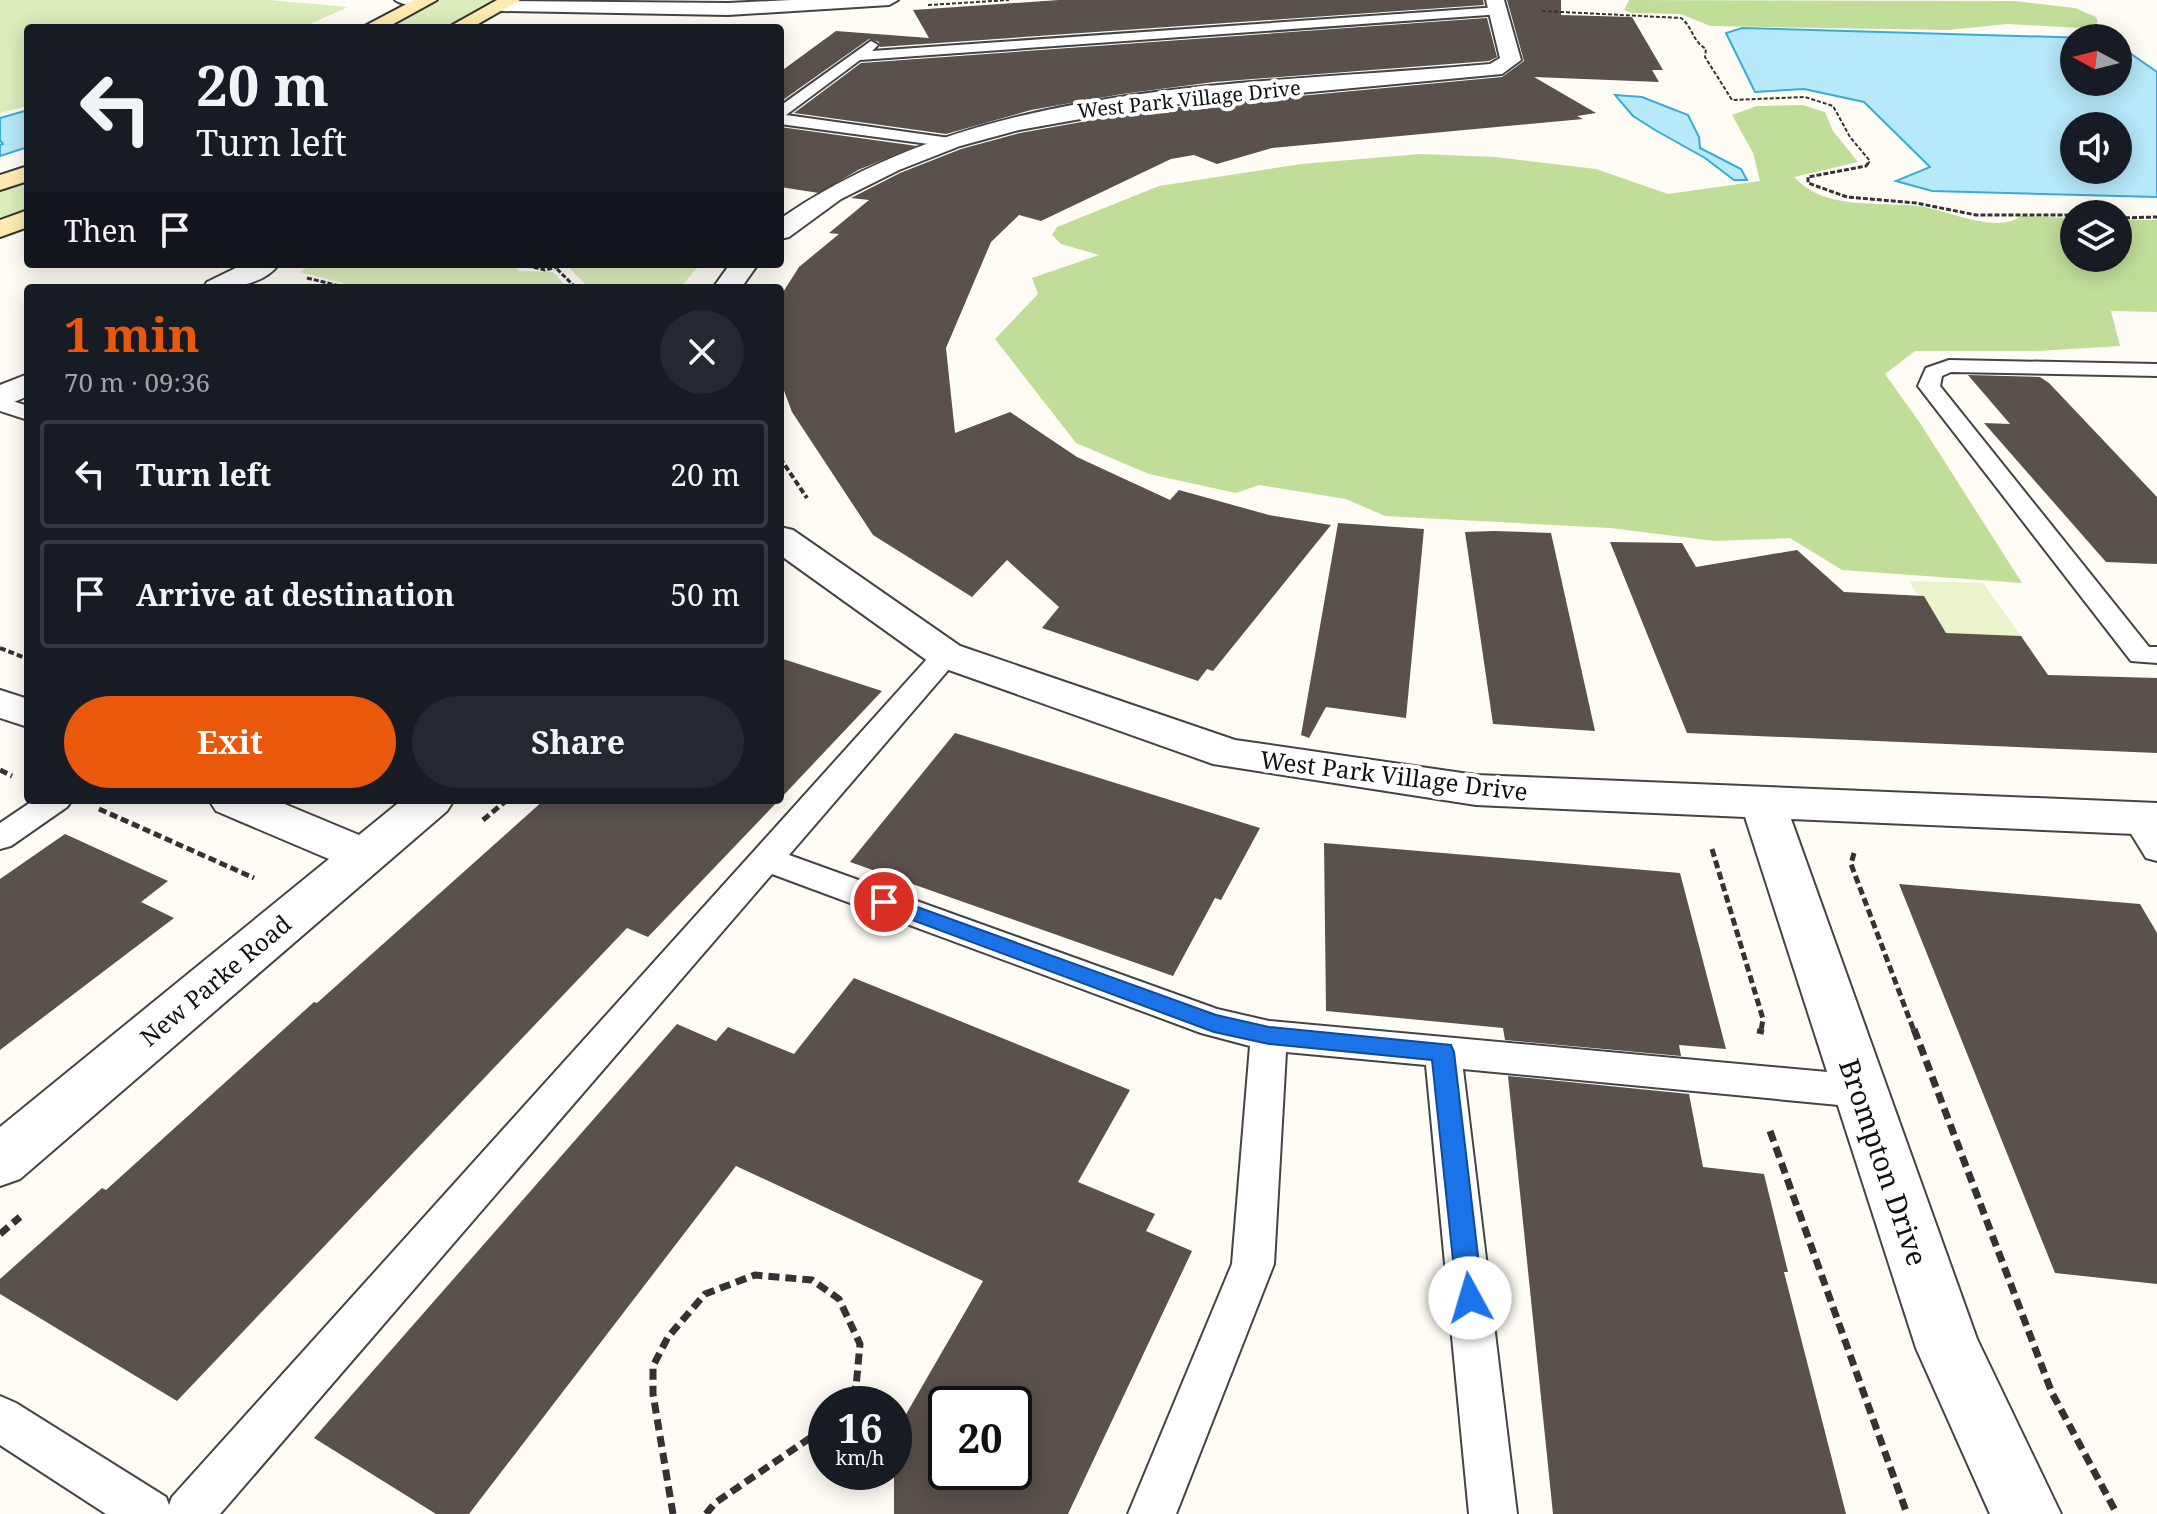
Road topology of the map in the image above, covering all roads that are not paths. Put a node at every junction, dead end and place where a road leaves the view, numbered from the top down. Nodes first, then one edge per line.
1 (401, 0) edge
2 (889, 0) edge
3 (427, 1) edge
4 (506, 3) edge
5 (1497, 5) edge
6 (700, 12) edge
7 (379, 24) edge
8 (465, 24) edge
9 (881, 37) dead end
10 (857, 56) junction
11 (784, 113) edge
12 (784, 117) edge
13 (951, 142) junction
14 (24, 174) edge
15 (0, 183) edge
16 (24, 220) edge
17 (786, 220) edge
18 (0, 229) edge
19 (257, 268) edge
20 (224, 284) edge
21 (2157, 370) edge
22 (24, 385) edge
23 (0, 398) edge
24 (0, 404) edge
25 (24, 412) edge
26 (784, 541) edge
27 (946, 655) junction
28 (2157, 655) edge
29 (0, 703) edge
30 (24, 712) edge
31 (1763, 803) junction
32 (50, 804) edge
33 (242, 804) edge
34 (426, 804) edge
35 (2151, 829) edge
36 (0, 838) edge
37 (363, 855) junction
38 (764, 858) junction
39 (1269, 1036) junction
40 (1443, 1052) junction
41 (1860, 1091) junction
42 (0, 1161) edge
43 (0, 1419) edge
44 (149, 1514) edge
45 (189, 1514) edge
46 (1152, 1514) edge
47 (1493, 1514) edge
48 (2026, 1514) edge

1 - 3 lane
2 - 6 street
3 - 7 main road
4 - 6 street
4 - 8 main road
5 - 10 lane
5 - 13 street, West Park Village Drive
9 - 10 lane
10 - 11 lane
12 - 13 lane
13 - 17 street, West Park Village Drive
14 - 15 main road
16 - 18 main road
19 - 20 street
21 - 28 lane
22 - 23 street
24 - 25 lane
26 - 27 street, West Park Village Drive
27 - 31 street, West Park Village Drive
27 - 38 lane
29 - 30 street
31 - 35 street, West Park Village Drive
31 - 41 street, Brompton Drive
32 - 36 lane
33 - 37 street
34 - 37 street, New Parke Road
37 - 42 street, New Parke Road
38 - 39 lane
38 - 45 lane
39 - 40 lane
39 - 46 lane
40 - 41 lane
40 - 47 lane
41 - 48 street, Brompton Drive
43 - 44 lane

